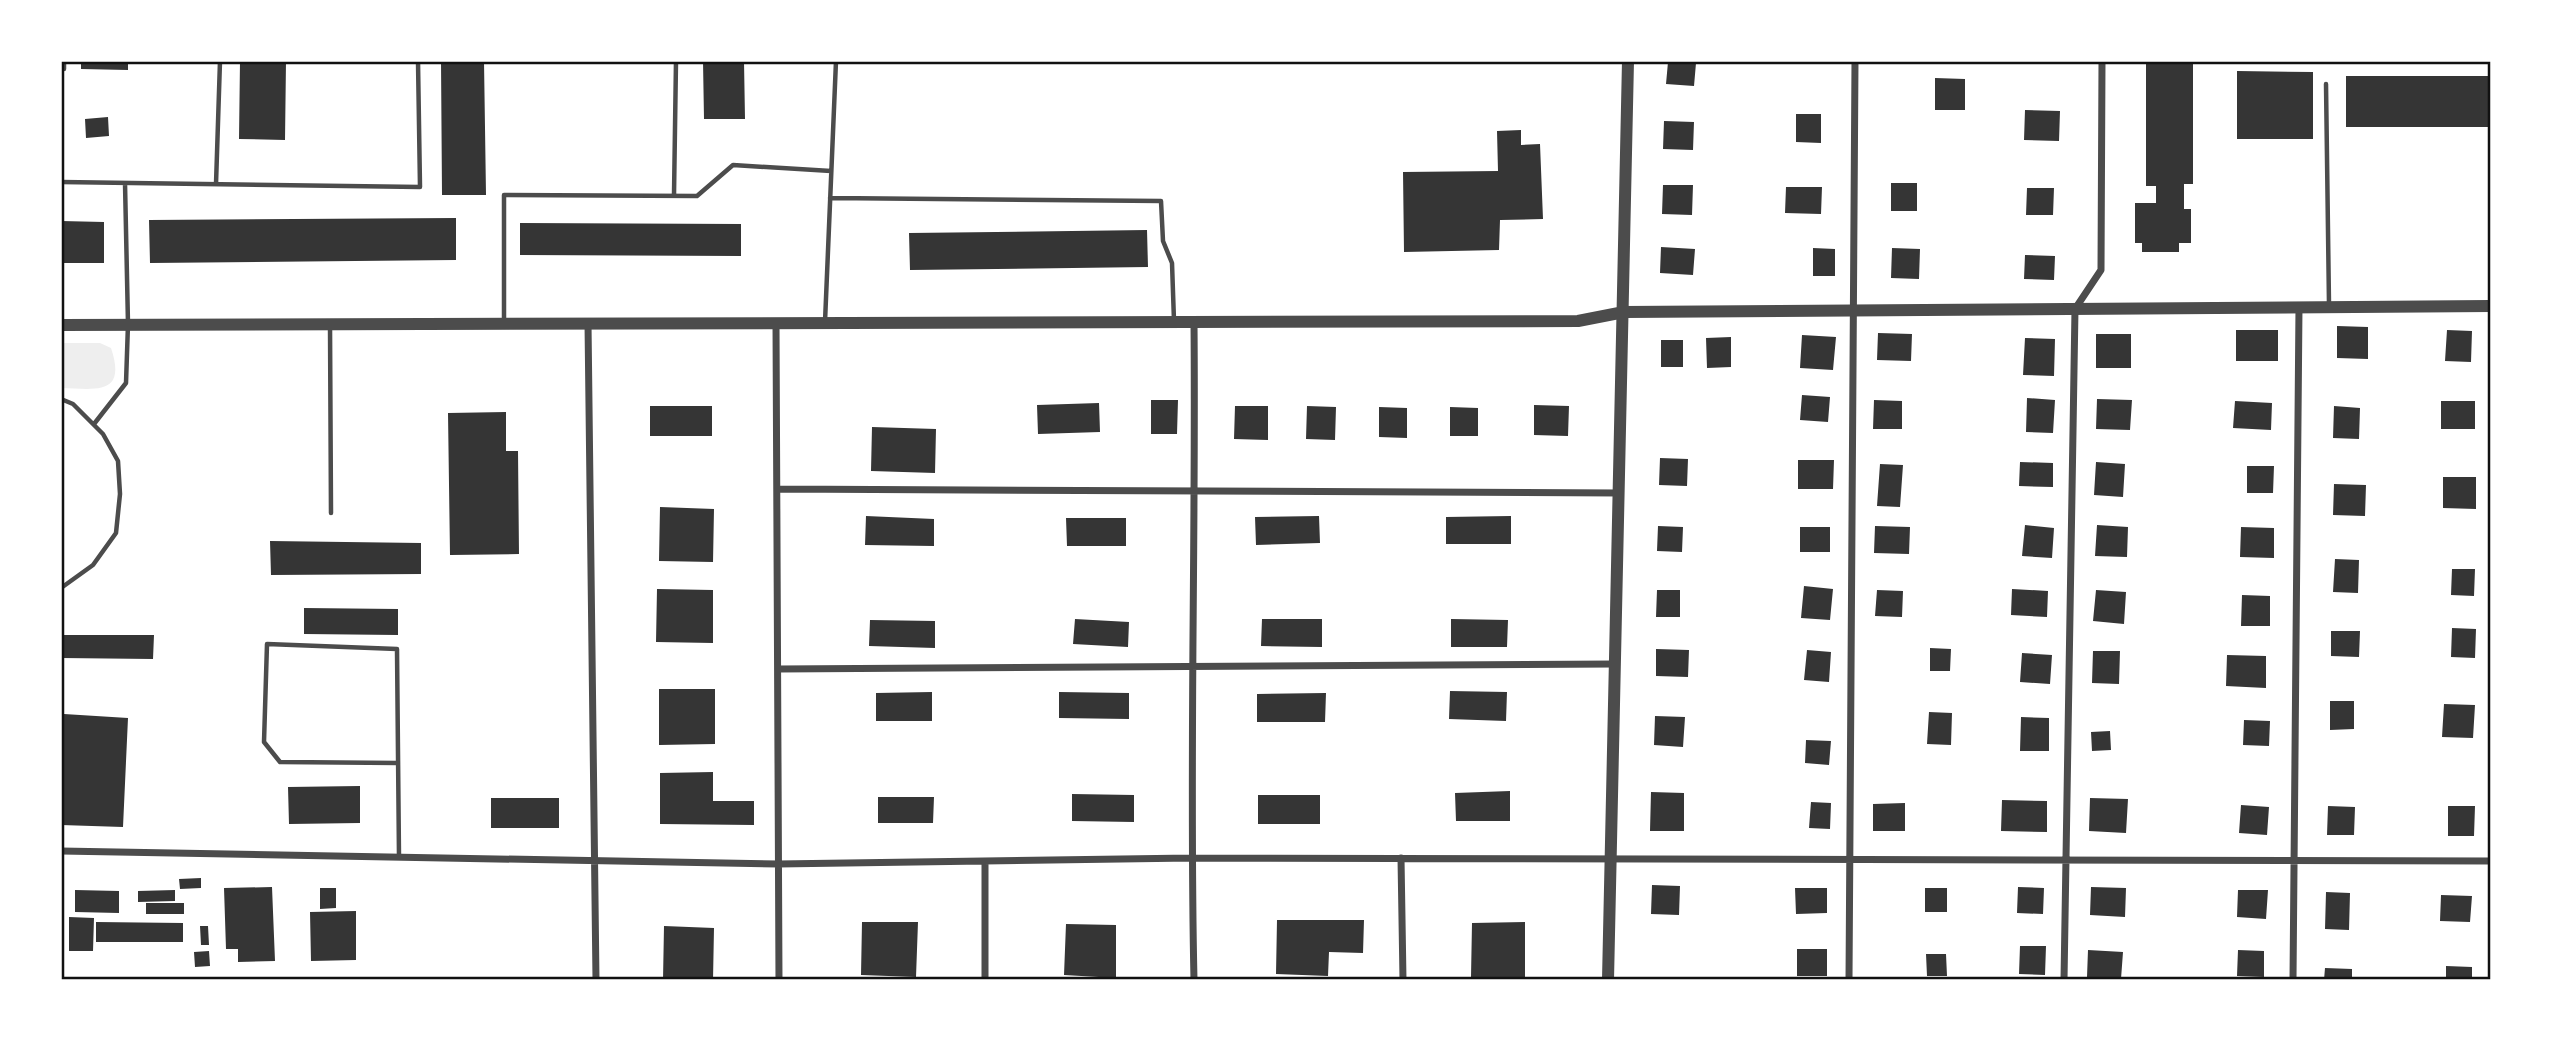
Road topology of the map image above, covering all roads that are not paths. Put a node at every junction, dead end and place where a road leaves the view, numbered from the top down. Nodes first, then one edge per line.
1 (64, 61) edge
2 (220, 61) edge
3 (418, 61) edge
4 (676, 61) edge
5 (836, 61) edge
6 (1628, 61) edge
7 (1855, 61) edge
8 (2102, 61) edge
9 (64, 69) dead end
10 (2326, 84) dead end
11 (831, 171) junction
12 (61, 182) edge
13 (125, 183) junction
14 (216, 184) junction
15 (674, 195) junction
16 (830, 198) junction
17 (2491, 306) edge
18 (2299, 307) junction
19 (2329, 307) junction
20 (2075, 309) junction
21 (1855, 311) junction
22 (1624, 312) junction
23 (1194, 321) junction
24 (1174, 322) junction
25 (504, 323) junction
26 (588, 323) junction
27 (776, 323) junction
28 (825, 323) junction
29 (128, 324) junction
30 (330, 324) junction
31 (61, 325) edge
32 (61, 399) edge
33 (94, 424) junction
34 (777, 489) junction
35 (1196, 491) junction
36 (1619, 493) junction
37 (331, 513) dead end
38 (61, 588) edge
39 (1615, 664) junction
40 (1194, 666) junction
41 (778, 669) junction
42 (398, 763) junction
43 (61, 851) edge
44 (399, 857) junction
45 (1191, 858) junction
46 (1401, 858) junction
47 (1611, 858) junction
48 (1851, 859) junction
49 (596, 861) junction
50 (985, 861) junction
51 (2065, 861) junction
52 (2491, 861) edge
53 (2294, 862) junction
54 (778, 864) junction
55 (596, 980) edge
56 (779, 980) edge
57 (985, 980) edge
58 (1194, 980) edge
59 (1403, 980) edge
60 (1608, 980) edge
61 (1849, 980) edge
62 (2064, 980) edge
63 (2293, 980) edge

1 - 9 lane
2 - 14 lane
3 - 14 lane
4 - 15 lane
5 - 11 lane
6 - 22 street
7 - 21 street
8 - 20 street
10 - 19 lane
11 - 15 lane
11 - 16 lane
12 - 13 lane
13 - 14 lane
13 - 29 lane
15 - 25 lane
16 - 24 lane
16 - 28 lane
17 - 19 street
18 - 19 street
18 - 20 street
18 - 53 street
20 - 21 street
20 - 51 street
21 - 22 street
21 - 48 street
22 - 23 street
22 - 36 street
23 - 24 street
23 - 35 street
24 - 28 street
25 - 26 street
25 - 30 street
26 - 27 street
26 - 49 street
27 - 28 street
27 - 34 street
29 - 30 street
29 - 31 street
29 - 33 lane
30 - 37 lane
32 - 33 lane
33 - 38 lane
34 - 35 street
34 - 41 street
35 - 36 street
35 - 40 street
36 - 39 street
39 - 40 street
39 - 47 street
40 - 41 street
40 - 45 street
41 - 54 street
42 - 42 lane
42 - 44 lane
43 - 44 street
44 - 49 street
45 - 46 street
45 - 50 street
45 - 58 street
46 - 47 street
46 - 59 street
47 - 48 street
47 - 60 street
48 - 51 street
48 - 61 street
49 - 54 street
49 - 55 street
50 - 54 street
50 - 57 street
51 - 53 street
51 - 62 street
52 - 53 street
53 - 63 street
54 - 56 street

